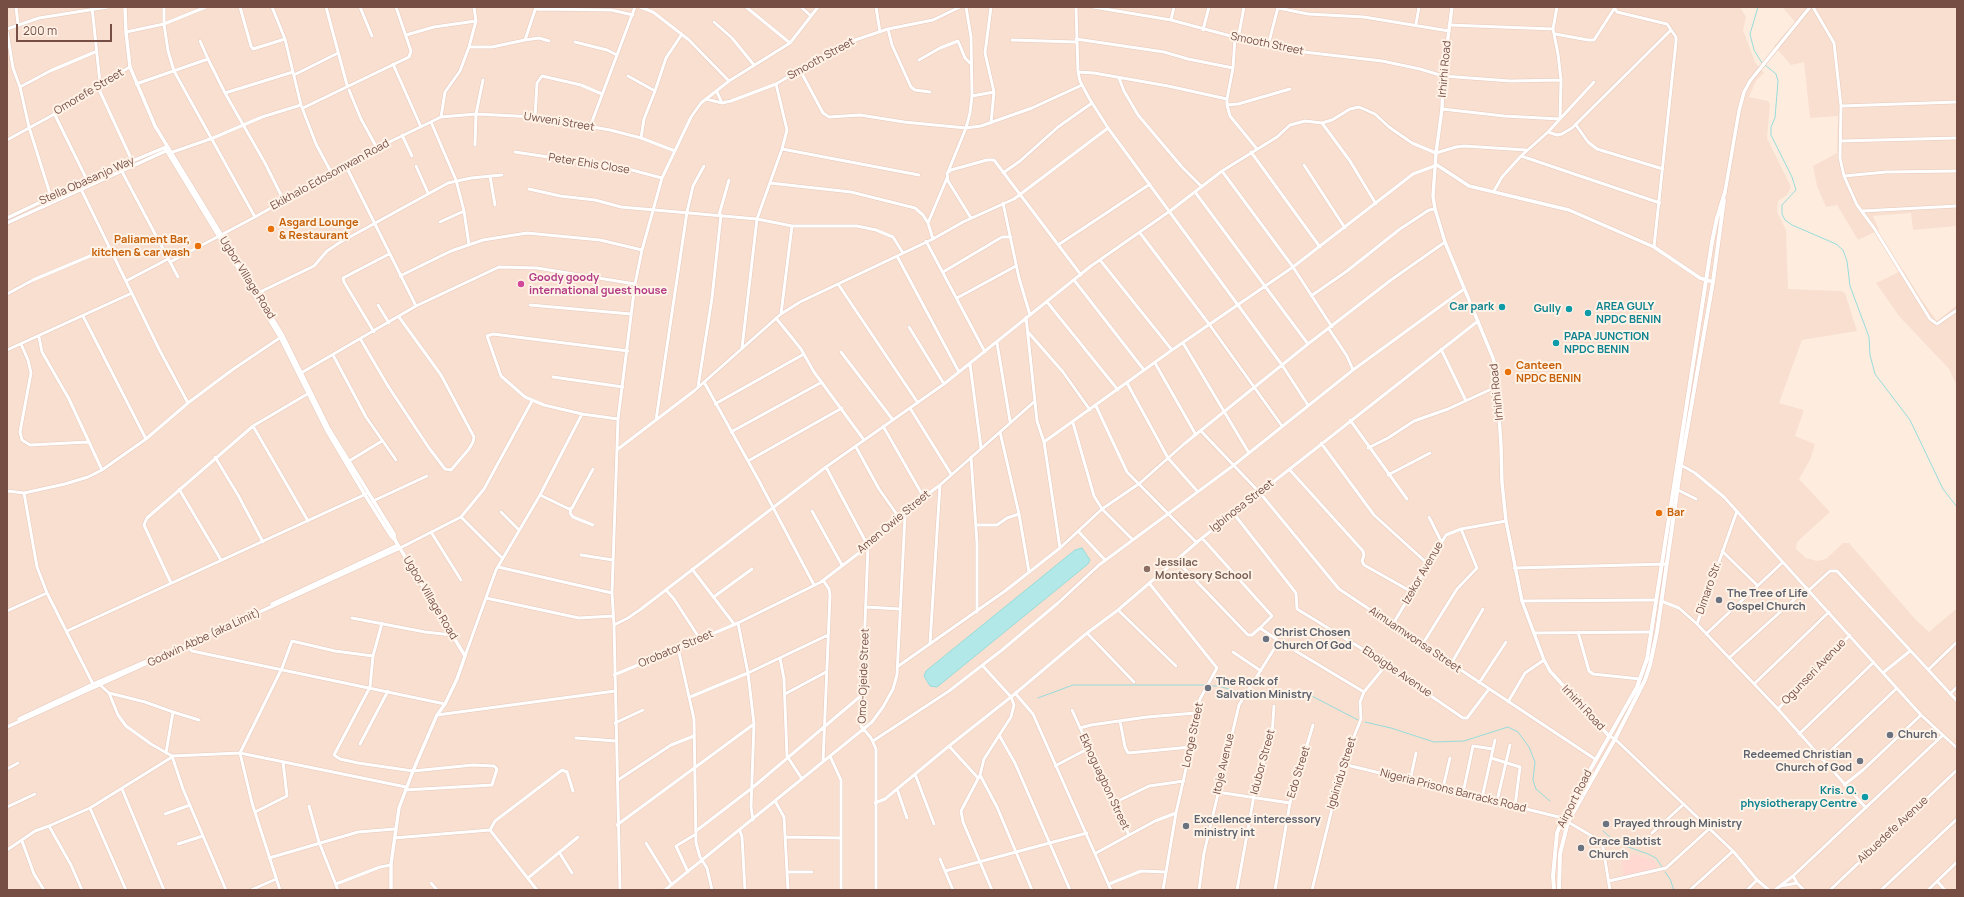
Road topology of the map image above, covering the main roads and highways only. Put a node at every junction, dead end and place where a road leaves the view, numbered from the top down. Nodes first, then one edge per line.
1 (1664, 564) junction
2 (1554, 890) edge
3 (1559, 890) edge

1 - 1 main road
1 - 2 main road, Airport Road
1 - 3 main road, Airport Road

